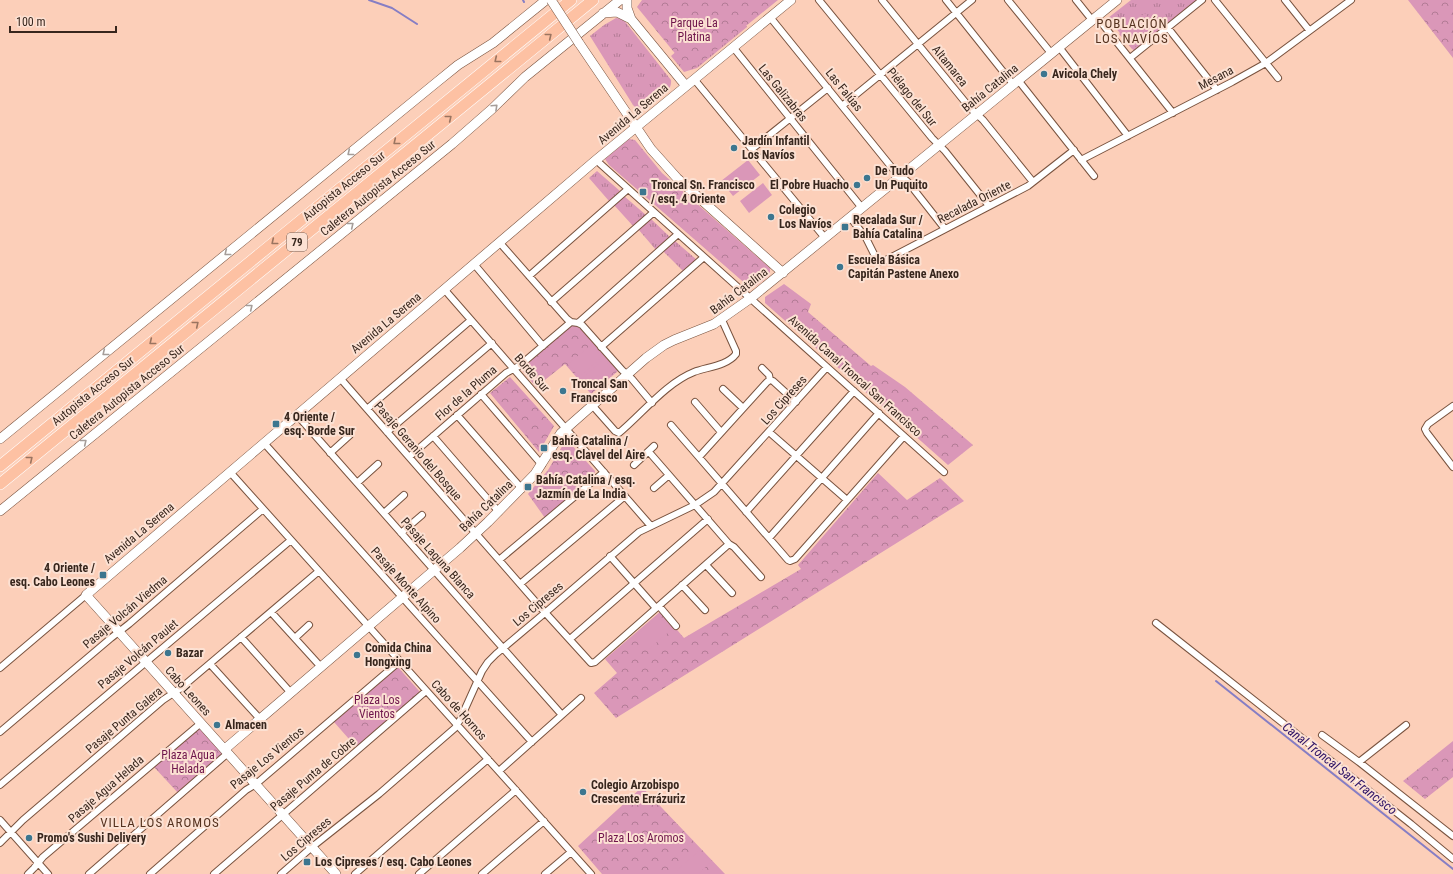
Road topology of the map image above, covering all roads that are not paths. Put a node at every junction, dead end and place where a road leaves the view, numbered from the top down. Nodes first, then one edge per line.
1 (546, 0) edge
2 (551, 0) edge
3 (571, 0) edge
4 (593, 0) edge
5 (620, 0) edge
6 (627, 0) edge
7 (791, 0) edge
8 (819, 0) edge
9 (882, 0) edge
10 (946, 0) edge
11 (972, 0) edge
12 (1008, 0) edge
13 (1076, 0) edge
14 (1117, 0) edge
15 (1202, 0) edge
16 (1215, 0) edge
17 (1285, 0) edge
18 (1349, 0) edge
19 (604, 13) junction
20 (956, 13) junction
21 (770, 17) junction
22 (1094, 18) junction
23 (631, 19) junction
24 (1168, 28) junction
25 (1309, 30) junction
26 (918, 44) junction
27 (733, 47) junction
28 (1059, 47) junction
29 (1051, 53) junction
30 (1130, 58) junction
31 (1266, 63) junction
32 (880, 75) junction
33 (1278, 78) dead end
34 (694, 79) junction
35 (1016, 82) junction
36 (686, 86) junction
37 (828, 88) junction
38 (1217, 90) junction
39 (842, 106) junction
40 (1172, 113) junction
41 (977, 114) junction
42 (790, 118) junction
43 (636, 127) junction
44 (1128, 136) junction
45 (939, 145) junction
46 (752, 149) junction
47 (1074, 150) junction
48 (596, 160) junction
49 (1081, 160) junction
50 (901, 176) junction
51 (1094, 176) dead end
52 (1033, 182) junction
53 (628, 189) junction
54 (989, 206) junction
55 (862, 208) junction
56 (654, 212) junction
57 (850, 217) junction
58 (944, 229) junction
59 (678, 234) junction
60 (825, 238) junction
61 (500, 243) junction
62 (704, 257) junction
63 (474, 264) junction
64 (783, 273) junction
65 (529, 276) junction
66 (444, 290) junction
67 (751, 298) junction
68 (551, 302) junction
69 (471, 320) junction
70 (722, 320) junction
71 (575, 322) junction
72 (492, 344) junction
73 (543, 346) junction
74 (601, 347) junction
75 (828, 367) junction
76 (762, 368) dead end
77 (514, 369) junction
78 (627, 375) junction
79 (340, 378) junction
80 (770, 380) junction
81 (723, 389) dead end
82 (854, 391) junction
83 (481, 394) junction
84 (652, 402) junction
85 (695, 402) dead end
86 (796, 402) junction
87 (592, 406) junction
88 (1453, 406) edge
89 (743, 408) junction
90 (366, 409) junction
91 (879, 413) junction
92 (297, 415) junction
93 (457, 415) junction
94 (671, 425) dead end
95 (566, 428) junction
96 (387, 432) junction
97 (721, 432) junction
98 (769, 432) junction
99 (350, 435) dead end
100 (433, 436) junction
101 (904, 436) junction
102 (0, 438) edge
103 (264, 443) junction
104 (654, 446) dead end
105 (649, 452) junction
106 (330, 453) junction
107 (796, 456) junction
108 (409, 457) junction
109 (699, 457) junction
110 (378, 464) dead end
111 (542, 465) junction
112 (634, 465) dead end
113 (0, 466) edge
114 (1453, 467) edge
115 (230, 472) junction
116 (604, 472) junction
117 (944, 472) dead end
118 (669, 475) junction
119 (822, 478) junction
120 (357, 483) junction
121 (0, 484) edge
122 (722, 484) junction
123 (654, 488) dead end
124 (522, 489) junction
125 (404, 495) dead end
126 (625, 496) junction
127 (847, 500) junction
128 (696, 505) junction
129 (263, 509) junction
130 (0, 511) edge
131 (499, 512) junction
132 (746, 512) junction
133 (384, 513) junction
134 (422, 515) dead end
135 (708, 519) junction
136 (650, 525) junction
137 (401, 534) junction
138 (476, 534) junction
139 (769, 538) junction
140 (291, 540) junction
141 (728, 544) junction
142 (610, 556) junction
143 (499, 560) junction
144 (706, 564) junction
145 (319, 571) junction
146 (434, 571) junction
147 (761, 577) dead end
148 (634, 583) junction
149 (520, 584) junction
150 (682, 586) junction
151 (732, 593) dead end
152 (86, 595) junction
153 (403, 597) junction
154 (658, 607) junction
155 (705, 610) dead end
156 (271, 612) junction
157 (546, 612) junction
158 (1156, 623) dead end
159 (309, 625) dead end
160 (676, 626) dead end
161 (368, 627) junction
162 (119, 632) junction
163 (241, 637) junction
164 (295, 638) junction
165 (570, 639) junction
166 (503, 648) junction
167 (400, 661) junction
168 (146, 662) junction
169 (210, 664) junction
170 (321, 667) junction
171 (0, 668) edge
172 (478, 681) junction
173 (426, 691) junction
174 (174, 693) junction
175 (291, 693) junction
176 (581, 698) dead end
177 (562, 715) junction
178 (260, 719) junction
179 (201, 723) junction
180 (457, 725) junction
181 (1406, 725) dead end
182 (0, 732) edge
183 (1322, 735) dead end
184 (532, 742) junction
185 (226, 751) junction
186 (488, 759) junction
187 (1359, 762) junction
188 (499, 772) junction
189 (256, 784) junction
190 (0, 785) edge
191 (516, 790) junction
192 (283, 815) junction
193 (0, 820) edge
194 (544, 821) junction
195 (11, 832) junction
196 (1453, 836) edge
197 (0, 843) edge
198 (312, 847) junction
199 (571, 852) junction
200 (1453, 859) edge
201 (38, 863) junction
202 (28, 874) edge
203 (48, 874) edge
204 (89, 874) edge
205 (150, 874) edge
206 (214, 874) edge
207 (281, 874) edge
208 (336, 874) edge
209 (355, 874) edge
210 (420, 874) edge
211 (482, 874) edge
212 (545, 874) edge
213 (591, 874) edge

1 -> 102 street
2 - 43 street, bridge
3 -> 113 highway, Autopista Acceso Sur / 79
121 -> 4 highway, Autopista Acceso Sur / 79
5 - 19 street, Caletera Autopista Acceso Sur
6 - 23 street
7 - 21 street, Avenida La Serena
8 - 32 street, Piélago del Sur
9 - 26 street, Altamarea
10 - 20 street
11 - 20 street
12 - 29 street
13 - 22 street
14 - 22 street, Bahía Catalina
15 - 24 street
16 - 31 street
17 - 25 street
18 - 25 street, Mesana
19 - 23 street
130 -> 19 street, Caletera Autopista Acceso Sur
20 - 26 street
20 - 35 street
21 - 27 street, Avenida La Serena
21 - 37 street, Las Falúas
22 - 28 street, Bahía Catalina
22 - 30 street
23 - 36 street
24 - 30 street
24 - 38 street
25 - 31 street, Mesana
26 - 32 street
26 - 41 street, Altamarea
27 - 34 street, Avenida La Serena
27 - 42 street, Las Galizabras
28 - 29 street, Bahía Catalina
28 - 44 street
29 - 35 street, Bahía Catalina
30 - 40 street
31 - 33 street
31 - 38 street, Mesana
32 - 39 street
32 - 45 street, Piélago del Sur
34 - 36 street, Avenida La Serena
34 - 46 street
35 - 41 street, Bahía Catalina
35 - 47 street
36 - 43 street, Avenida La Serena
37 - 39 street, Las Falúas
37 - 42 street
38 - 40 street, Mesana
39 - 50 street, Las Falúas
40 - 44 street, Mesana
41 - 45 street, Bahía Catalina
41 - 52 street, Altamarea
42 - 46 street
42 - 55 street, Las Galizabras
43 - 48 street, Avenida La Serena
43 - 64 street
44 - 49 street, Mesana
45 - 50 street, Bahía Catalina
45 - 54 street, Piélago del Sur
46 - 60 street
47 - 49 street
47 - 52 street, Recalada Oriente
48 - 53 street, Avenida Canal Troncal San Francisco
48 - 61 street, Avenida La Serena
49 - 51 street
50 - 55 street, Bahía Catalina
50 - 58 street, Las Falúas
52 - 54 street, Recalada Oriente
53 - 56 street, Avenida Canal Troncal San Francisco
53 - 65 street
54 - 58 street, Recalada Oriente
55 - 57 street, Bahía Catalina
56 - 59 street, Avenida Canal Troncal San Francisco
56 - 68 street
57 - 58 street, Recalada Oriente
57 - 60 street, Bahía Catalina
59 - 62 street, Avenida Canal Troncal San Francisco
59 - 71 street, Flor de la Pluma
60 - 64 street, Bahía Catalina
61 - 63 street, Avenida La Serena
61 - 65 street
62 - 67 street, Avenida Canal Troncal San Francisco
62 - 74 street
63 - 66 street, Avenida La Serena
63 - 73 street
64 - 67 street, Bahía Catalina
65 - 68 street
66 - 69 street, Borde Sur
66 - 79 street, Avenida La Serena
67 - 70 street, Bahía Catalina
67 - 75 street, Avenida Canal Troncal San Francisco
68 - 71 street
69 - 72 street, Borde Sur
69 - 90 street
70 - 78 street, Bahía Catalina
70 - 84 street
71 - 73 street, Flor de la Pluma
71 - 74 street
72 - 77 street, Borde Sur
72 - 96 street
73 - 77 street, Flor de la Pluma
74 - 78 street
75 - 82 street, Avenida Canal Troncal San Francisco
75 - 86 street, Los Cipreses
76 - 80 street
77 - 83 street, Flor de la Pluma
77 - 95 street, Borde Sur
78 - 84 street
78 - 87 street, Bahía Catalina
79 - 90 street, Pasaje Geranio del Bosque
79 - 92 street, Avenida La Serena
80 - 86 street
80 - 89 street
81 - 89 street
82 - 91 street, Avenida Canal Troncal San Francisco
82 - 107 street
83 - 93 street, Flor de la Pluma
83 - 111 street
84 - 87 street
85 - 97 street
86 - 98 street, Los Cipreses
87 - 95 street, Bahía Catalina
88 - 114 street
89 - 97 street
90 - 96 street, Pasaje Geranio del Bosque
91 - 101 street, Avenida Canal Troncal San Francisco
91 - 119 street
92 - 103 street, Avenida La Serena
92 - 106 street, Pasaje Laguna Blanca
93 - 100 street, Flor de la Pluma
93 - 124 street
94 - 109 street
95 - 111 street, Bahía Catalina
95 - 116 street, Borde Sur
96 - 108 street, Pasaje Geranio del Bosque
97 - 109 street
98 - 107 street
98 - 122 street, Los Cipreses
99 - 106 street
100 - 108 street, Flor de la Pluma
100 - 131 street
101 - 117 street, Avenida Canal Troncal San Francisco
101 - 127 street
103 - 115 street, Avenida La Serena
103 - 153 street, Pasaje Monte Alpino
104 - 105 street
105 - 112 street
105 - 118 street
106 - 120 street, Pasaje Laguna Blanca
107 - 119 street
107 - 132 street
108 - 138 street, Pasaje Geranio del Bosque
109 - 122 street
110 - 120 street
111 - 124 street, Bahía Catalina
115 - 129 street, Cabo de Hornos
115 - 152 street, Avenida La Serena
116 - 126 street, Borde Sur
116 - 143 street
118 - 123 street
118 - 128 street
119 - 127 street
119 - 139 street
120 - 133 street, Pasaje Laguna Blanca
122 - 128 street, Los Cipreses
122 - 132 street
124 - 131 street, Bahía Catalina
125 - 133 street
126 - 136 street, Borde Sur
126 - 149 street
127 - 139 street
128 - 135 street
128 - 136 street, Los Cipreses
129 - 140 street, Cabo de Hornos
129 - 162 street, Pasaje Volcán Viedma
131 - 138 street, Bahía Catalina
132 - 139 street
133 - 137 street, Pasaje Laguna Blanca
134 - 137 street
135 - 141 street
135 - 148 street
136 - 142 street, Los Cipreses
137 - 146 street, Pasaje Laguna Blanca
138 - 143 street, Pasaje Geranio del Bosque
138 - 146 street, Bahía Catalina
140 - 145 street, Cabo de Hornos
140 - 168 street, Pasaje Volcán Paulet
141 - 144 street
141 - 147 street
142 - 148 street
142 - 157 street, Los Cipreses
143 - 149 street, Pasaje Geranio del Bosque
144 - 150 street
144 - 151 street
145 - 156 street, Pasaje Punta Galera
145 - 161 street, Cabo de Hornos
146 - 153 street, Bahía Catalina
146 - 166 street, Pasaje Laguna Blanca
148 - 154 street
148 - 165 street
149 - 157 street, Pasaje Geranio del Bosque
150 - 154 street
150 - 155 street
152 - 162 street, Cabo Leones
152 - 171 street, Avenida La Serena
153 - 161 street, Bahía Catalina
153 - 172 street, Pasaje Monte Alpino
154 - 160 street
154 - 165 street, Pasaje Geranio del Bosque
156 - 163 street, Pasaje Punta Galera
156 - 164 street
157 - 165 street, Pasaje Geranio del Bosque
157 - 166 street, Los Cipreses
158 - 200 street
159 - 164 street
161 - 167 street, Cabo de Hornos
161 - 170 street, Bahía Catalina
162 - 168 street, Cabo Leones
162 - 182 street, Pasaje Volcán Viedma
163 - 169 street, Pasaje Punta Galera
163 - 175 street
164 - 170 street
166 - 172 street, Los Cipreses
166 - 177 street, Pasaje Laguna Blanca
167 - 173 street, Cabo de Hornos
167 - 189 street, Pasaje Los Vientos
168 - 174 street, Cabo Leones
168 - 190 street, Pasaje Volcán Paulet
169 - 174 street, Pasaje Punta Galera
169 - 178 street
170 - 175 street, Bahía Catalina
172 - 180 street, Los Cipreses
172 - 184 street, Pasaje Monte Alpino
173 - 180 street, Cabo de Hornos
173 - 192 street, Pasaje Punta de Cobre
174 - 179 street, Cabo Leones
174 - 195 street, Pasaje Punta Galera
175 - 178 street, Bahía Catalina
176 - 177 street
177 - 184 street
178 - 185 street, Bahía Catalina
179 - 185 street, Cabo Leones
179 - 201 street, Pasaje Agua Helada
180 - 186 street, Cabo de Hornos
180 - 198 street, Los Cipreses
181 - 187 street
183 - 187 street
184 - 188 street
185 - 189 street, Cabo Leones
185 - 204 street, Bahía Catalina
186 - 188 street, Cabo de Hornos
186 - 209 street
187 - 196 street
188 - 191 street, Cabo de Hornos
189 - 192 street, Cabo Leones
189 - 205 street, Pasaje Los Vientos
191 - 194 street, Cabo de Hornos
191 - 210 street
192 - 198 street, Cabo Leones
192 - 206 street, Pasaje Punta de Cobre
193 - 195 street
194 - 199 street, Cabo de Hornos
194 - 211 street
195 - 197 street, Pasaje Punta Galera
195 - 201 street
198 - 207 street, Los Cipreses
198 - 208 street, Cabo Leones
199 - 212 street
199 - 213 street, Cabo de Hornos
201 - 202 street, Pasaje Agua Helada
201 - 203 street

